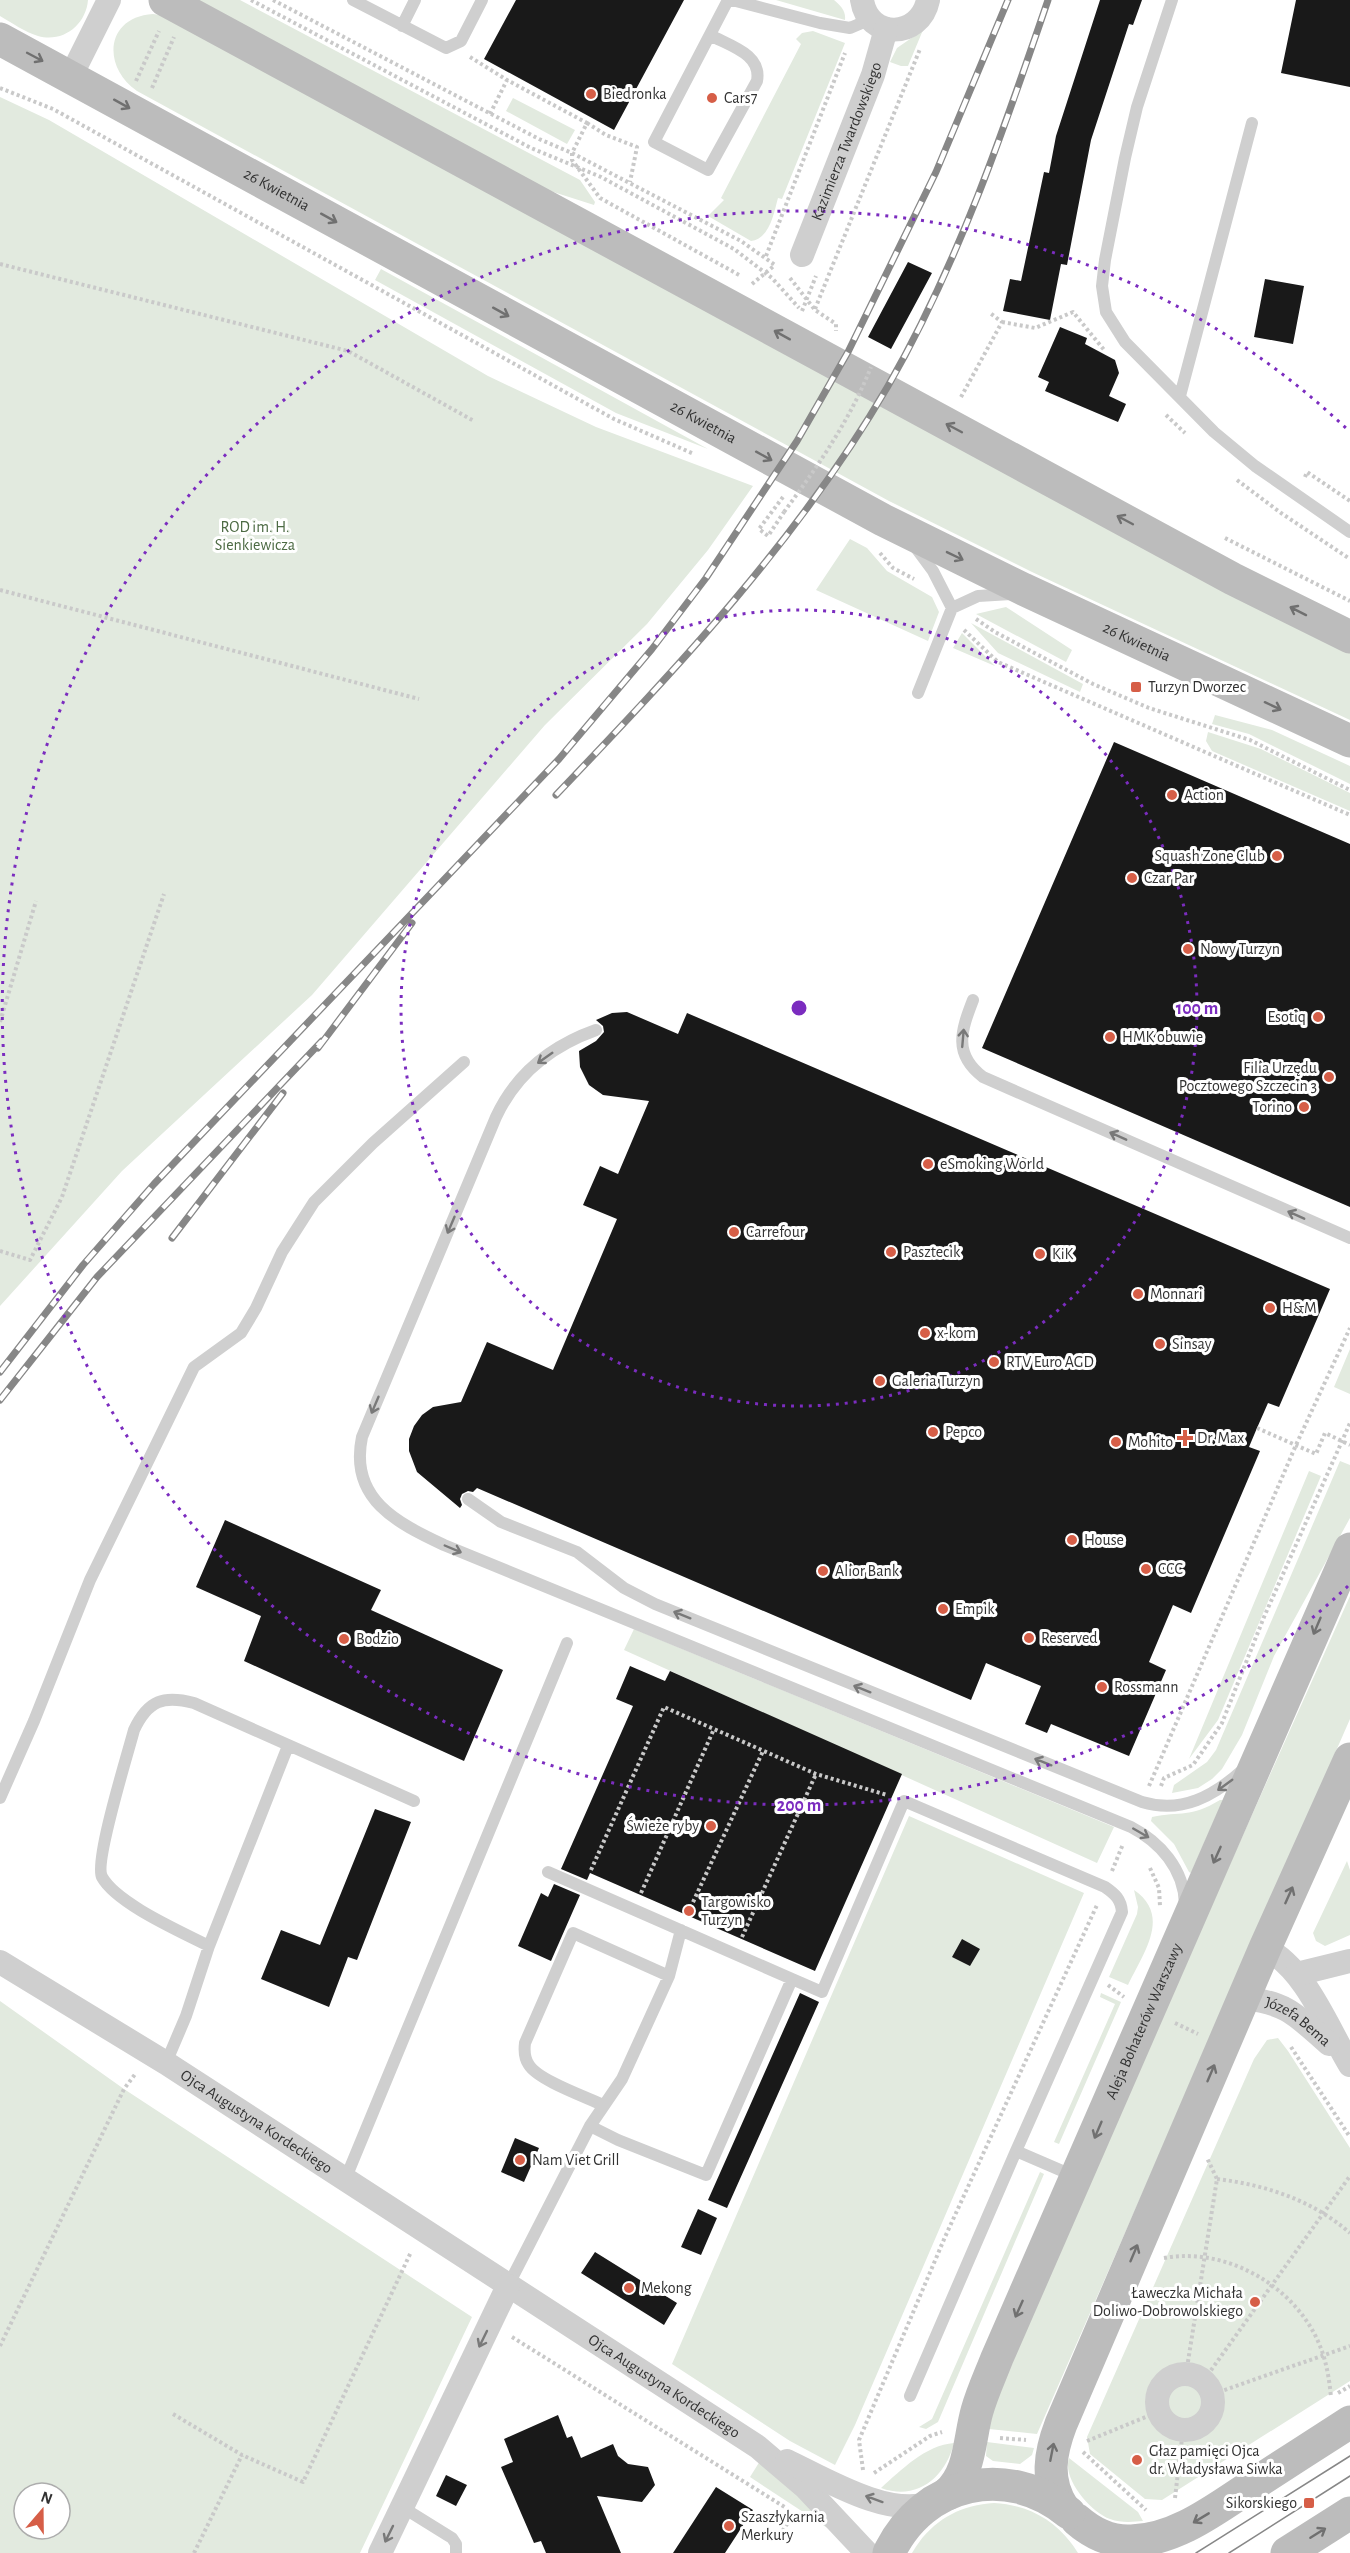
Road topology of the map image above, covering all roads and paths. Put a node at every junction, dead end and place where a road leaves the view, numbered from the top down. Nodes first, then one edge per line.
1 (109, 0) edge
2 (251, 0) edge
3 (273, 0) edge
4 (353, 0) edge
5 (415, 0) edge
6 (482, 0) edge
7 (730, 0) edge
8 (928, 0) edge
9 (1172, 0) edge
10 (163, 13) edge
11 (873, 16) edge
12 (402, 26) junction
13 (175, 34) dead end
14 (710, 35) junction
15 (0, 39) edge
16 (924, 39) dead end
17 (454, 47) junction
18 (845, 53) dead end
19 (71, 76) junction
20 (507, 80) junction
21 (0, 88) edge
22 (133, 88) dead end
23 (148, 96) dead end
24 (490, 114) junction
25 (587, 123) junction
26 (1252, 123) dead end
27 (572, 153) junction
28 (577, 166) junction
29 (630, 182) junction
30 (802, 255) dead end
31 (765, 257) junction
32 (0, 264) edge
33 (775, 265) junction
34 (780, 269) dead end
35 (765, 272) junction
36 (785, 273) dead end
37 (743, 278) dead end
38 (750, 282) dead end
39 (815, 310) junction
40 (990, 313) dead end
41 (809, 318) dead end
42 (836, 324) dead end
43 (871, 367) dead end
44 (962, 395) junction
45 (1180, 396) junction
46 (952, 400) dead end
47 (972, 401) dead end
48 (958, 403) dead end
49 (474, 421) dead end
50 (699, 456) dead end
51 (773, 491) dead end
52 (780, 501) dead end
53 (793, 501) dead end
54 (1350, 532) edge
55 (881, 536) junction
56 (1223, 537) dead end
57 (0, 590) edge
58 (1350, 600) edge
59 (1056, 604) junction
60 (952, 608) junction
61 (1350, 637) edge
62 (918, 693) dead end
63 (419, 699) dead end
64 (1350, 741) edge
65 (1350, 790) edge
66 (1350, 815) edge
67 (164, 894) dead end
68 (36, 902) dead end
69 (973, 1000) dead end
70 (0, 1023) edge
71 (596, 1030) dead end
72 (464, 1062) dead end
73 (1350, 1238) edge
74 (0, 1251) edge
75 (1350, 1328) edge
76 (1350, 1423) edge
77 (1257, 1428) dead end
78 (1342, 1440) junction
79 (1296, 1444) junction
80 (1350, 1445) edge
81 (468, 1499) dead end
82 (1350, 1549) edge
83 (567, 1643) dead end
84 (714, 1729) junction
85 (1266, 1744) junction
86 (288, 1746) junction
87 (763, 1751) junction
88 (1350, 1758) edge
89 (816, 1774) junction
90 (1147, 1793) dead end
91 (0, 1798) edge
92 (414, 1801) dead end
93 (904, 1801) junction
94 (1152, 1805) junction
95 (1141, 1832) junction
96 (1124, 1843) dead end
97 (548, 1872) dead end
98 (584, 1887) junction
99 (1105, 1887) junction
100 (1160, 1908) dead end
101 (633, 1909) junction
102 (681, 1930) junction
103 (1181, 1938) junction
104 (209, 1946) junction
105 (1265, 1948) junction
106 (734, 1953) junction
107 (1350, 1961) edge
108 (0, 1962) edge
109 (1297, 1974) junction
110 (669, 1976) junction
111 (792, 1979) junction
112 (1244, 1998) junction
113 (1170, 2021) dead end
114 (1203, 2036) dead end
115 (1286, 2038) dead end
116 (1348, 2062) edge
117 (166, 2063) junction
118 (124, 2089) dead end
119 (603, 2105) junction
120 (590, 2126) junction
121 (1350, 2137) edge
122 (1016, 2151) junction
123 (1207, 2158) dead end
124 (1350, 2176) edge
125 (1077, 2177) junction
126 (1217, 2178) junction
127 (345, 2180) junction
128 (1323, 2213) junction
129 (423, 2230) junction
130 (1350, 2233) edge
131 (1204, 2258) junction
132 (1162, 2259) dead end
133 (508, 2286) junction
134 (1273, 2286) junction
135 (490, 2323) junction
136 (0, 2346) edge
137 (1350, 2346) edge
138 (1323, 2355) junction
139 (1201, 2383) junction
140 (910, 2396) dead end
141 (1340, 2410) edge
142 (1158, 2412) junction
143 (173, 2414) dead end
144 (950, 2429) dead end
145 (1183, 2430) junction
146 (1078, 2445) dead end
147 (758, 2447) junction
148 (242, 2455) junction
149 (939, 2498) junction
150 (1175, 2499) dead end
151 (402, 2507) junction
152 (794, 2513) junction
153 (1350, 2513) edge
154 (1070, 2514) junction
155 (803, 2518) dead end
156 (776, 2541) dead end
157 (194, 2553) edge
158 (380, 2553) edge
159 (456, 2553) edge
160 (867, 2553) edge
161 (889, 2553) edge
162 (1097, 2553) edge
163 (1287, 2553) edge

1 - 19 street
2 - 28 path
3 - 24 path
4 - 12 lane
5 - 12 lane
6 - 17 lane
7 - 11 lane
7 - 14 lane
8 - 11 street
9 - 45 lane
10 - 22 path
61 -> 10 street
11 - 30 street, Kazimierza Twardowskiego
12 - 17 lane
13 - 23 path
14 - 14 lane
15 -> 19 street, 26 Kwietnia
16 - 39 path
17 - 20 path
18 - 31 path
19 -> 55 street, 26 Kwietnia
20 - 24 path
20 - 25 path
21 - 50 path
24 - 27 path
25 - 27 path
25 - 29 path
26 - 45 lane
27 - 28 path
27 - 29 path
28 - 35 path
28 - 37 path
29 - 31 path
31 - 33 path
32 - 49 path
33 - 34 path
33 - 35 path
35 - 38 path
35 - 41 path
36 - 39 path
39 - 42 path
40 - 44 path
43 - 52 path, bridge
44 - 46 path
44 - 47 path
44 - 48 path
45 - 54 lane
51 - 53 path
55 -> 59 street, 26 Kwietnia
55 - 60 path
55 - 60 lane
56 - 58 path
57 - 63 path
59 - 60 lane
59 -> 64 street, 26 Kwietnia
60 - 62 lane
60 - 65 path
60 - 66 path
67 - 74 path
68 - 70 path
73 -> 69 lane
71 -> 95 lane
72 - 91 lane
75 - 79 path
76 - 78 path
77 - 79 path
78 - 79 path
78 - 80 path
78 - 94 path
79 - 90 path
94 -> 81 lane
82 -> 85 street, Aleja Bohaterów Warszawy
83 - 127 lane
84 - 87 path
84 - 98 path
84 - 101 path
85 -> 94 lane
85 -> 103 street, Aleja Bohaterów Warszawy
86 - 92 lane
86 - 104 lane
86 - 104 lane
87 - 89 path
87 - 102 path
105 -> 88 street
89 - 93 path
89 - 106 path
93 - 99 lane
93 - 111 lane
95 - 100 path
95 - 103 lane
96 - 99 path
97 - 98 lane
98 - 101 lane
99 - 122 lane
99 - 144 path
101 - 102 lane
102 - 106 lane
102 - 110 lane
103 -> 125 street, Aleja Bohaterów Warszawy
104 - 117 lane
105 - 109 street, Józefa Bema
105 - 112 street
106 - 111 lane
107 - 109 street
108 - 117 street, Ojca Augustyna Kordeckiego
109 - 116 street, Józefa Bema
110 - 119 lane
110 - 119 lane
111 - 120 lane
112 - 116 street, Józefa Bema
154 -> 112 street
113 - 114 path
115 - 121 path
117 - 127 street, Ojca Augustyna Kordeckiego
118 - 136 path
119 - 120 lane
120 - 133 lane
122 - 125 lane
122 - 140 lane
123 - 126 path
124 - 128 path
125 -> 149 street, Aleja Bohaterów Warszawy
126 - 128 path
126 - 131 path
127 - 129 street, Ojca Augustyna Kordeckiego
128 - 130 path
128 - 134 path
129 - 133 street, Ojca Augustyna Kordeckiego
129 - 148 path
131 - 132 path
131 - 134 path
131 - 139 path
133 - 135 street
133 - 147 street, Ojca Augustyna Kordeckiego
134 - 138 path
134 - 139 path
135 -> 151 street
135 - 152 path
137 - 138 path
138 - 139 path
138 - 141 path
139 - 142 street
139 - 145 street
141 -> 154 street
142 - 145 street
142 - 146 path
143 - 148 path
145 - 150 path
149 -> 147 street, Ojca Augustyna Kordeckiego
147 - 160 street, Ojca Augustyna Kordeckiego
148 - 157 path
149 - 154 street
149 - 161 street
151 -> 158 street
151 - 159 lane
152 - 155 path
152 - 156 path
163 -> 153 street
154 - 162 street

